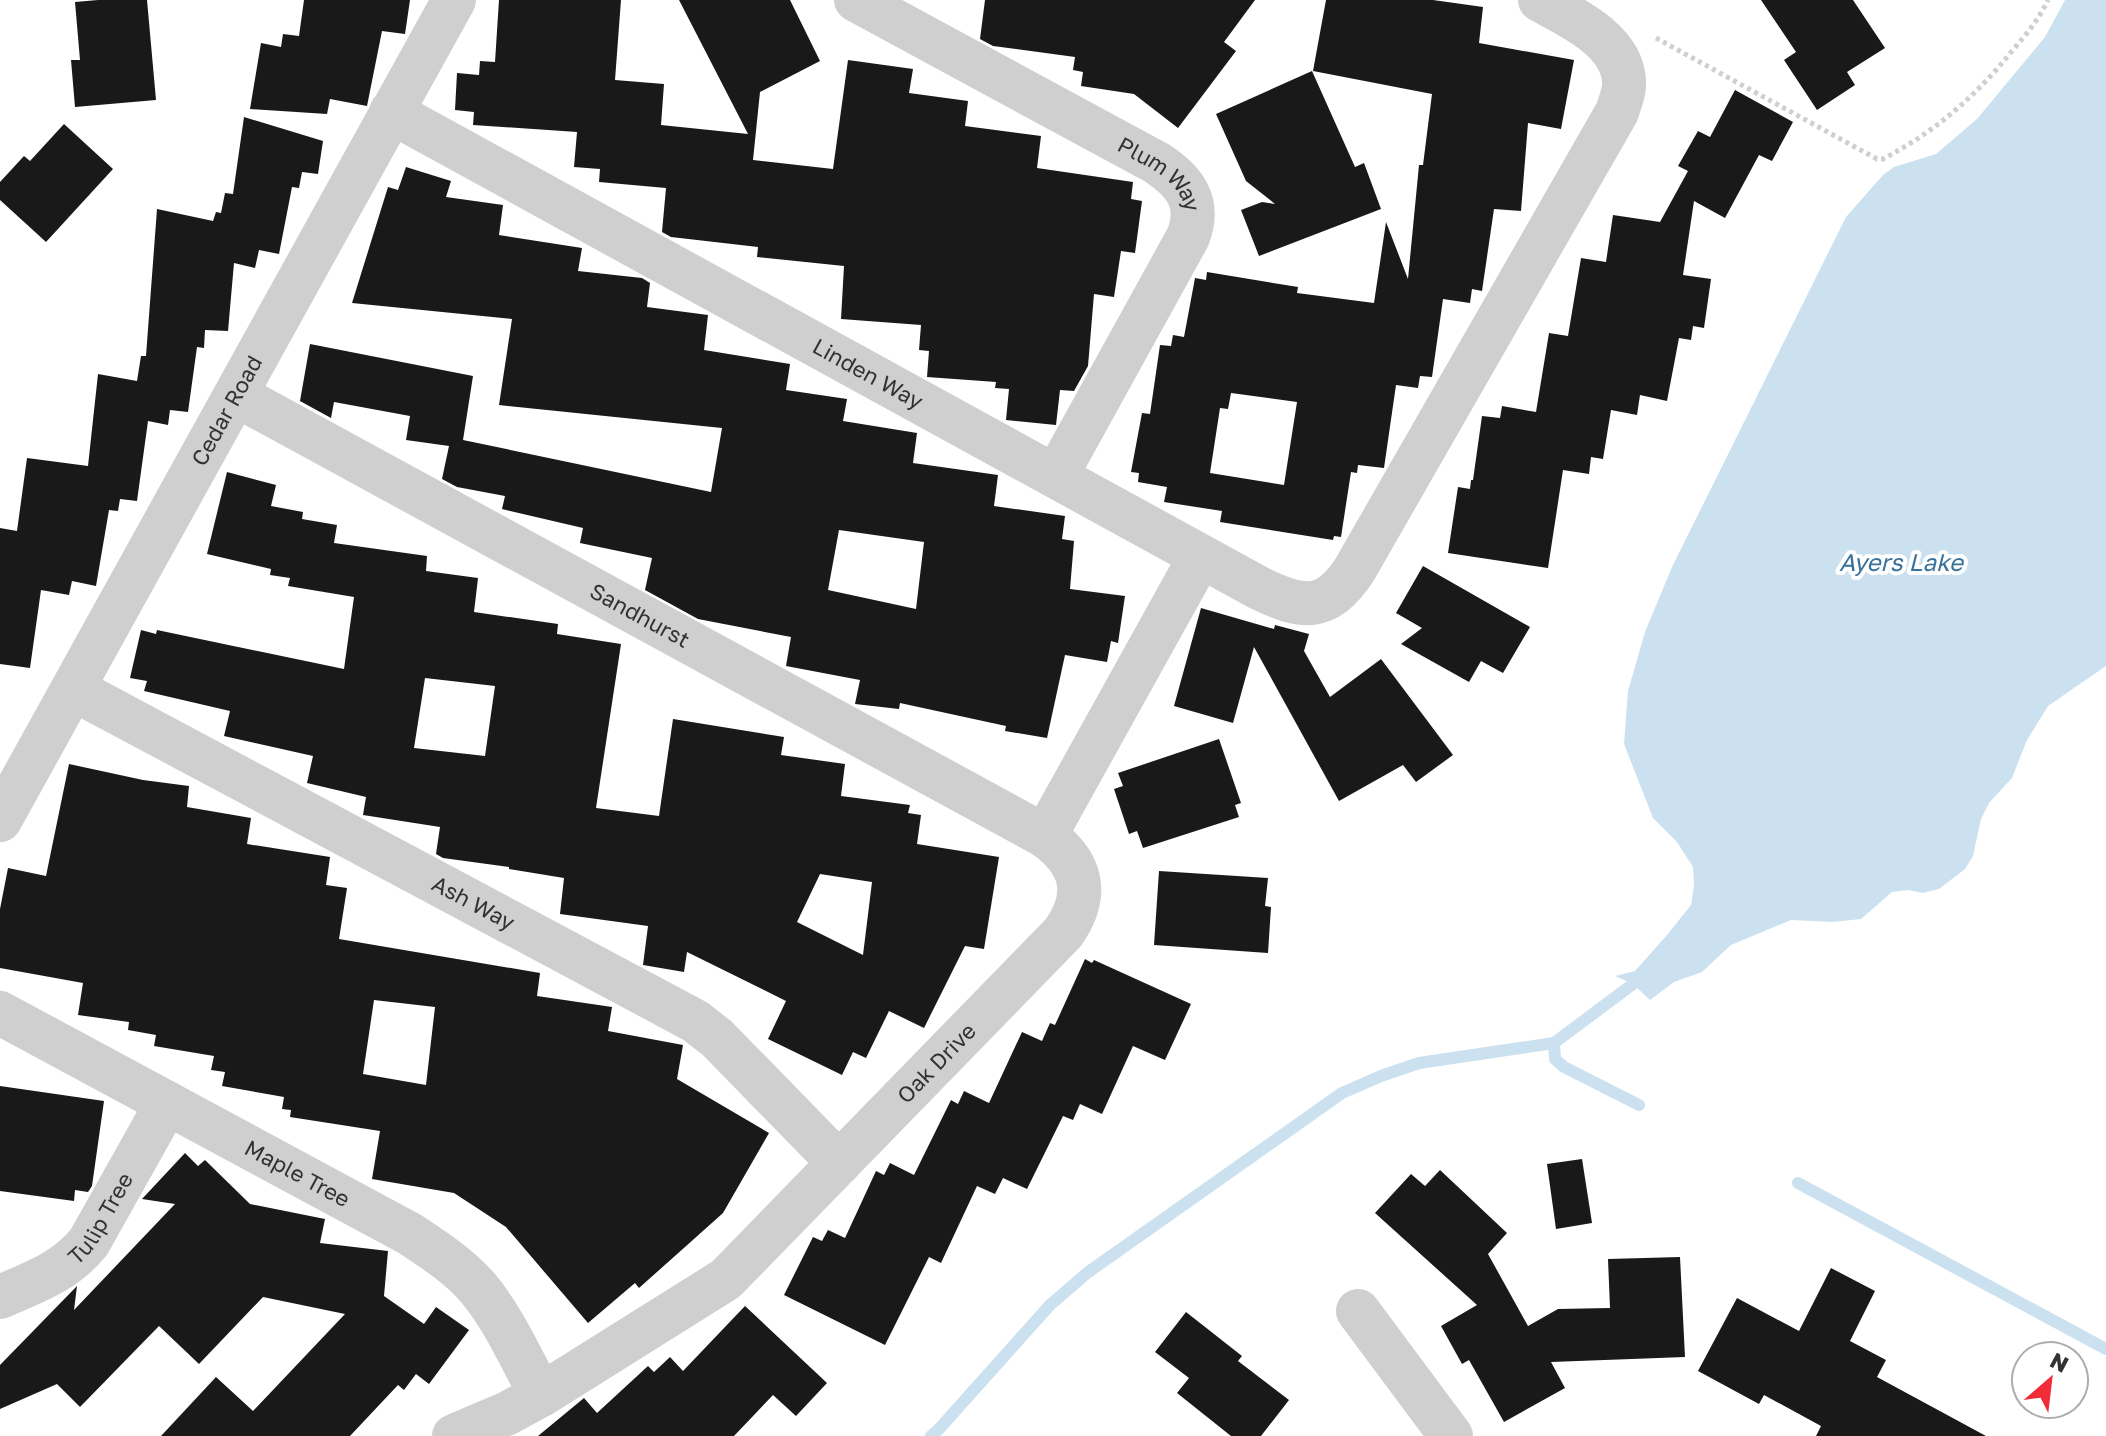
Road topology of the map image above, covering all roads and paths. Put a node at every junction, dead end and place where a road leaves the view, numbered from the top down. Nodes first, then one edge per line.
1 (454, 0) edge
2 (856, 0) edge
3 (1540, 0) edge
4 (2048, 0) edge
5 (1602, 40) junction
6 (391, 112) junction
7 (236, 395) junction
8 (1056, 476) junction
9 (1200, 557) junction
10 (73, 689) junction
11 (0, 820) edge
12 (1045, 836) junction
13 (0, 1013) edge
14 (167, 1103) junction
15 (839, 1163) junction
16 (0, 1297) edge
17 (1358, 1311) dead end
18 (541, 1395) junction
19 (454, 1436) edge
20 (1451, 1436) edge

1 - 6 street, Cedar Road
2 - 8 street, Plum Way
3 - 5 street
4 - 5 path
5 - 9 street, Linden Way
6 - 7 street, Cedar Road
6 - 8 street, Linden Way
7 - 10 street, Cedar Road
7 - 12 street, Sandhurst
8 - 9 street, Linden Way
9 - 12 street
10 - 11 street, Cedar Road
10 - 15 street, Ash Way
12 - 15 street, Oak Drive
13 - 14 street, Maple Tree
14 - 16 street, Tulip Tree
14 - 18 street, Maple Tree
15 - 18 street, Oak Drive
17 - 20 street
18 - 19 street, Oak Drive

